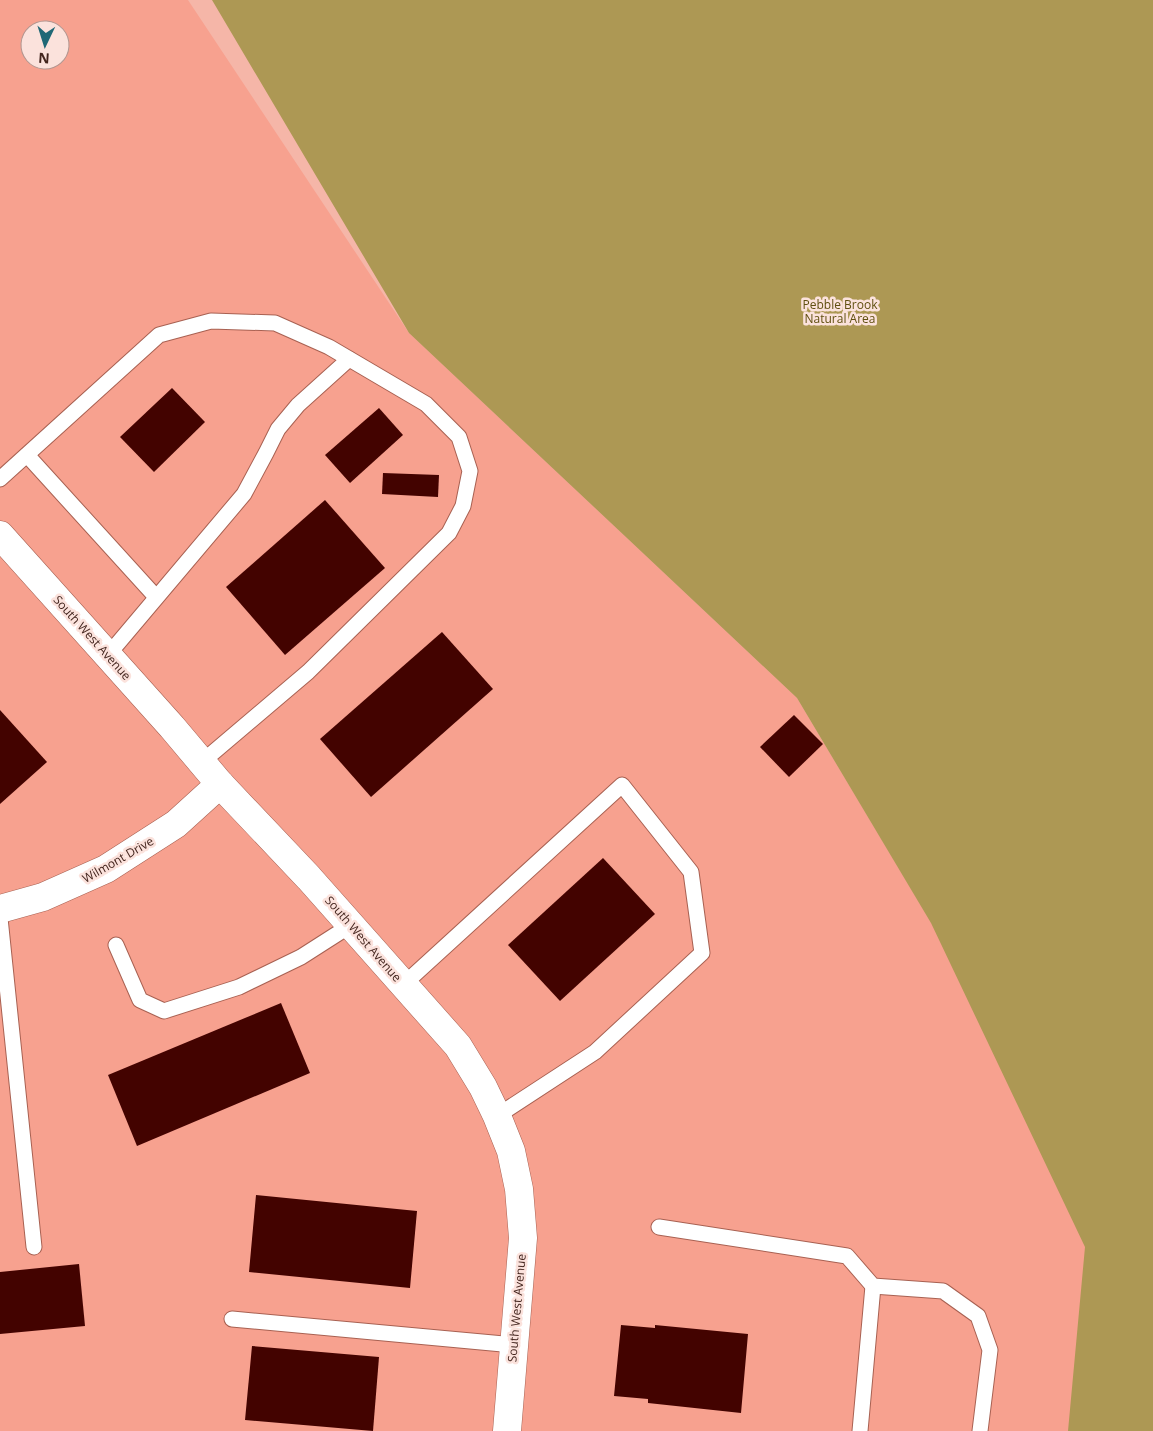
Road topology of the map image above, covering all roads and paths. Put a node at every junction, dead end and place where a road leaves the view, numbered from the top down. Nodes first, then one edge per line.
1 (349, 359) junction
2 (27, 455) junction
3 (0, 479) edge
4 (0, 535) edge
5 (156, 598) junction
6 (108, 655) junction
7 (202, 762) junction
8 (220, 784) junction
9 (0, 909) edge
10 (0, 918) edge
11 (351, 925) junction
12 (116, 945) dead end
13 (403, 985) junction
14 (497, 1116) junction
15 (659, 1227) dead end
16 (34, 1247) dead end
17 (873, 1286) junction
18 (232, 1319) dead end
19 (514, 1345) junction
20 (507, 1431) edge
21 (860, 1431) edge
22 (980, 1431) edge

1 - 2 lane
1 - 5 lane
1 - 7 lane
2 - 3 lane
2 - 5 lane
4 - 6 street, South West Avenue
5 - 6 lane
6 - 7 street, South West Avenue
7 - 8 street, South West Avenue
8 - 9 street, Wilmont Drive
8 - 11 street, South West Avenue
10 - 16 lane
11 - 12 lane
11 - 13 street, South West Avenue
13 - 14 street, South West Avenue
13 - 14 lane
14 - 19 street, South West Avenue
15 - 17 lane
17 - 21 lane
17 - 22 lane
18 - 19 lane
19 - 20 street, South West Avenue

